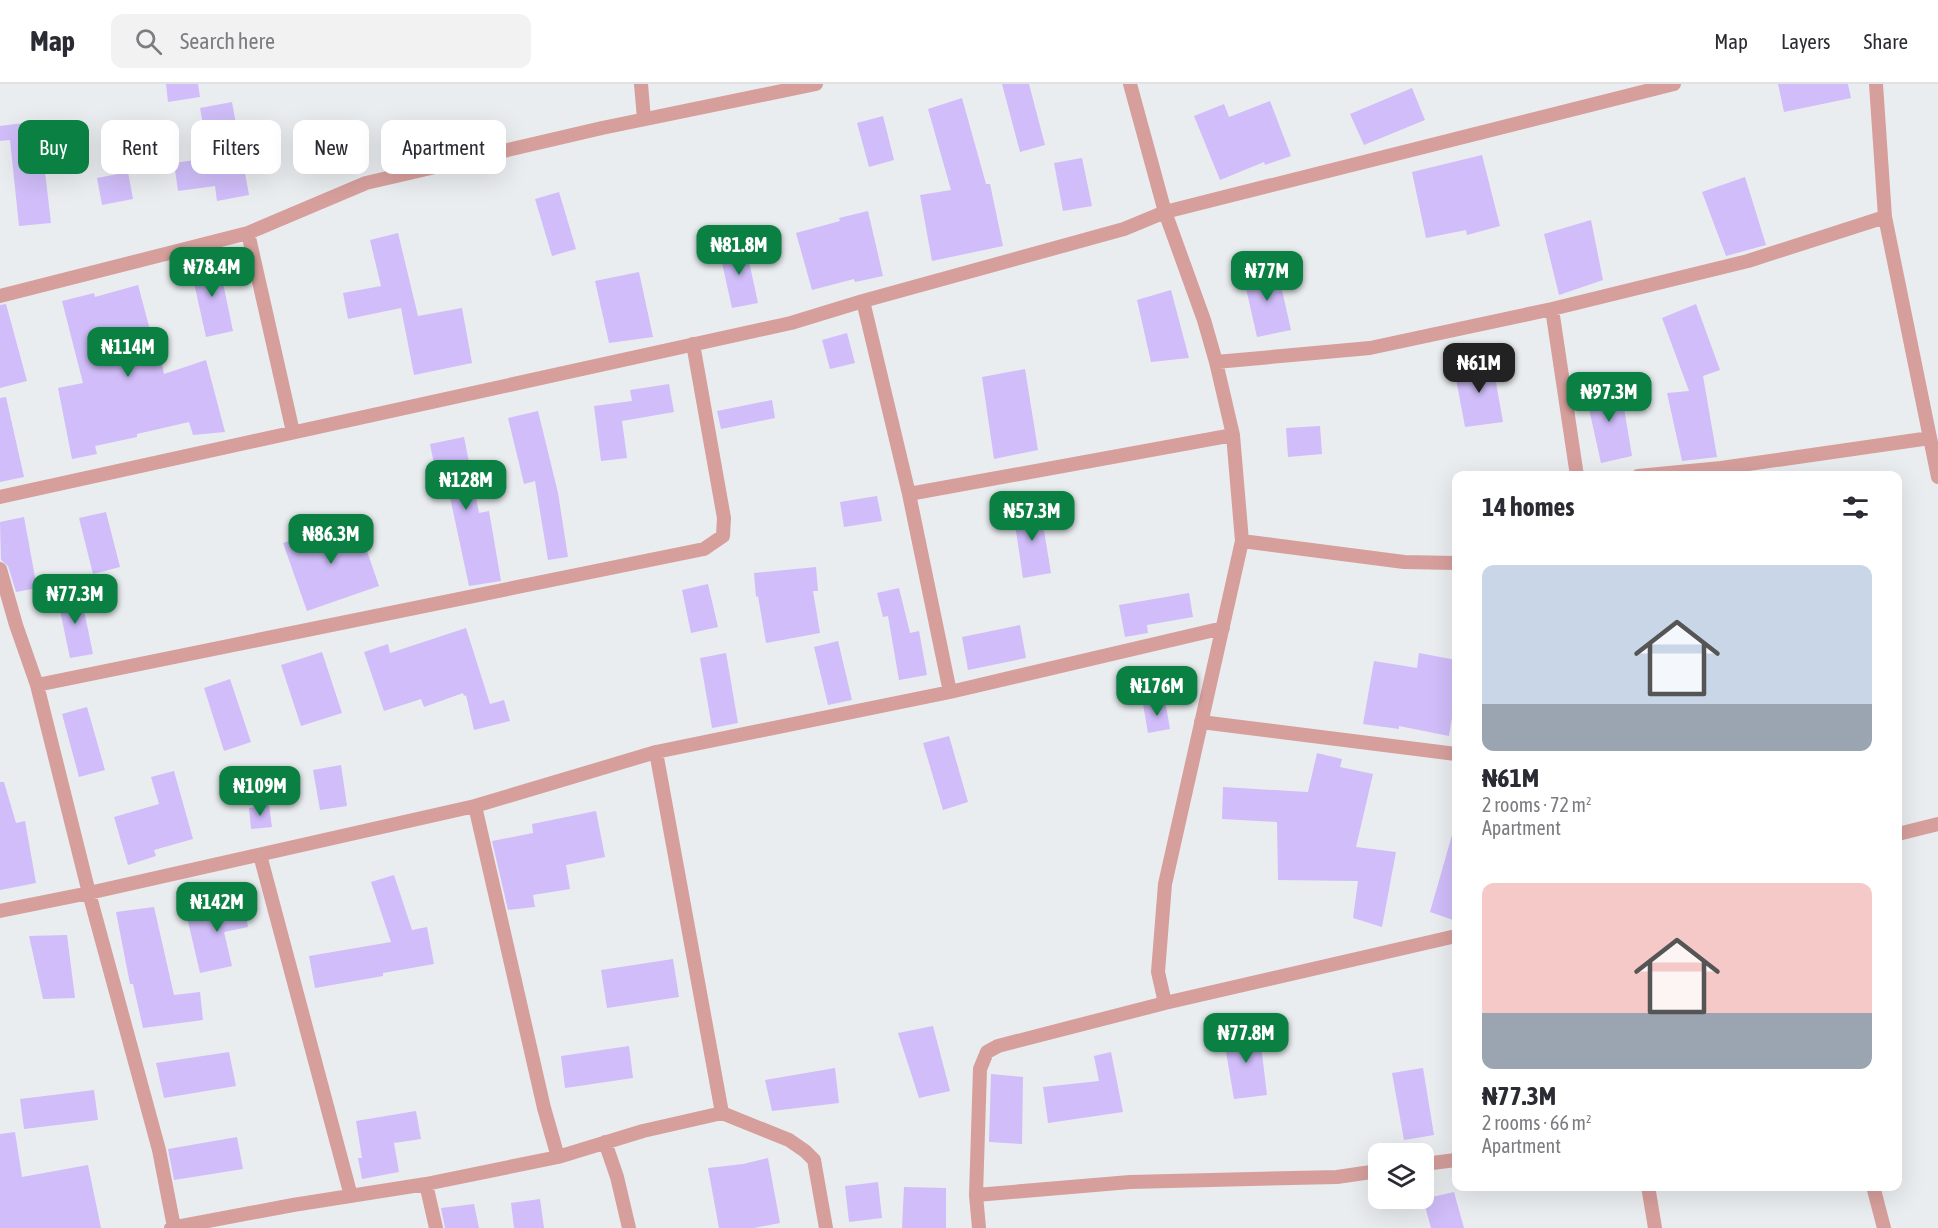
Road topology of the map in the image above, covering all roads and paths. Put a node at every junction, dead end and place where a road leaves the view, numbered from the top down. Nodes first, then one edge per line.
1 (641, 84) edge
2 (816, 84) edge
3 (1130, 84) edge
4 (1674, 84) edge
5 (1876, 84) edge
6 (644, 119) junction
7 (1165, 212) junction
8 (1885, 217) junction
9 (248, 233) junction
10 (0, 296) edge
11 (863, 301) junction
12 (1552, 309) junction
13 (693, 344) junction
14 (1216, 362) junction
15 (293, 432) junction
16 (1233, 435) junction
17 (1930, 438) junction
18 (1576, 471) edge
19 (1690, 471) edge
20 (1938, 477) edge
21 (909, 494) junction
22 (0, 497) edge
23 (1242, 541) junction
24 (1452, 563) edge
25 (0, 568) edge
26 (1223, 628) junction
27 (37, 685) junction
28 (950, 692) junction
29 (1201, 722) junction
30 (656, 752) junction
31 (1452, 753) edge
32 (475, 807) junction
33 (1938, 824) edge
34 (1902, 833) edge
35 (260, 855) junction
36 (89, 893) junction
37 (0, 911) edge
38 (1452, 937) edge
39 (1165, 1003) junction
40 (722, 1113) junction
41 (605, 1142) junction
42 (558, 1157) junction
43 (1452, 1160) edge
44 (1434, 1163) edge
45 (1368, 1172) edge
46 (426, 1184) junction
47 (1649, 1191) edge
48 (1874, 1191) edge
49 (976, 1195) junction
50 (351, 1196) junction
51 (172, 1228) edge
52 (436, 1228) edge
53 (628, 1228) edge
54 (826, 1228) edge
55 (979, 1228) edge
56 (1655, 1228) edge
57 (1884, 1228) edge

1 - 6 street
2 - 6 street
3 - 7 street
4 - 7 street
5 - 8 street
6 - 9 street
7 - 11 street
7 - 14 street
8 - 12 street
8 - 17 street
9 - 10 street
9 - 15 street
11 - 13 street
11 - 21 street
12 - 14 street
12 - 18 street
13 - 15 street
13 - 27 street
14 - 16 street
15 - 22 street
16 - 21 street
16 - 23 street
17 - 19 street
17 - 20 street
21 - 28 street
23 - 24 street
23 - 26 street
25 - 27 street
26 - 28 street
26 - 29 street
27 - 36 street
28 - 30 street
29 - 31 street
29 - 39 street
30 - 32 street
30 - 40 street
32 - 35 street
32 - 42 street
33 - 34 street
35 - 36 street
35 - 50 street
36 - 37 street
36 - 51 street
38 - 39 street
39 - 49 street
40 - 41 street
40 - 54 street
41 - 42 street
41 - 53 street
42 - 46 street
43 - 44 street
45 - 49 street
46 - 50 street
46 - 52 street
47 - 56 street
48 - 57 street
49 - 55 street
50 - 51 street

